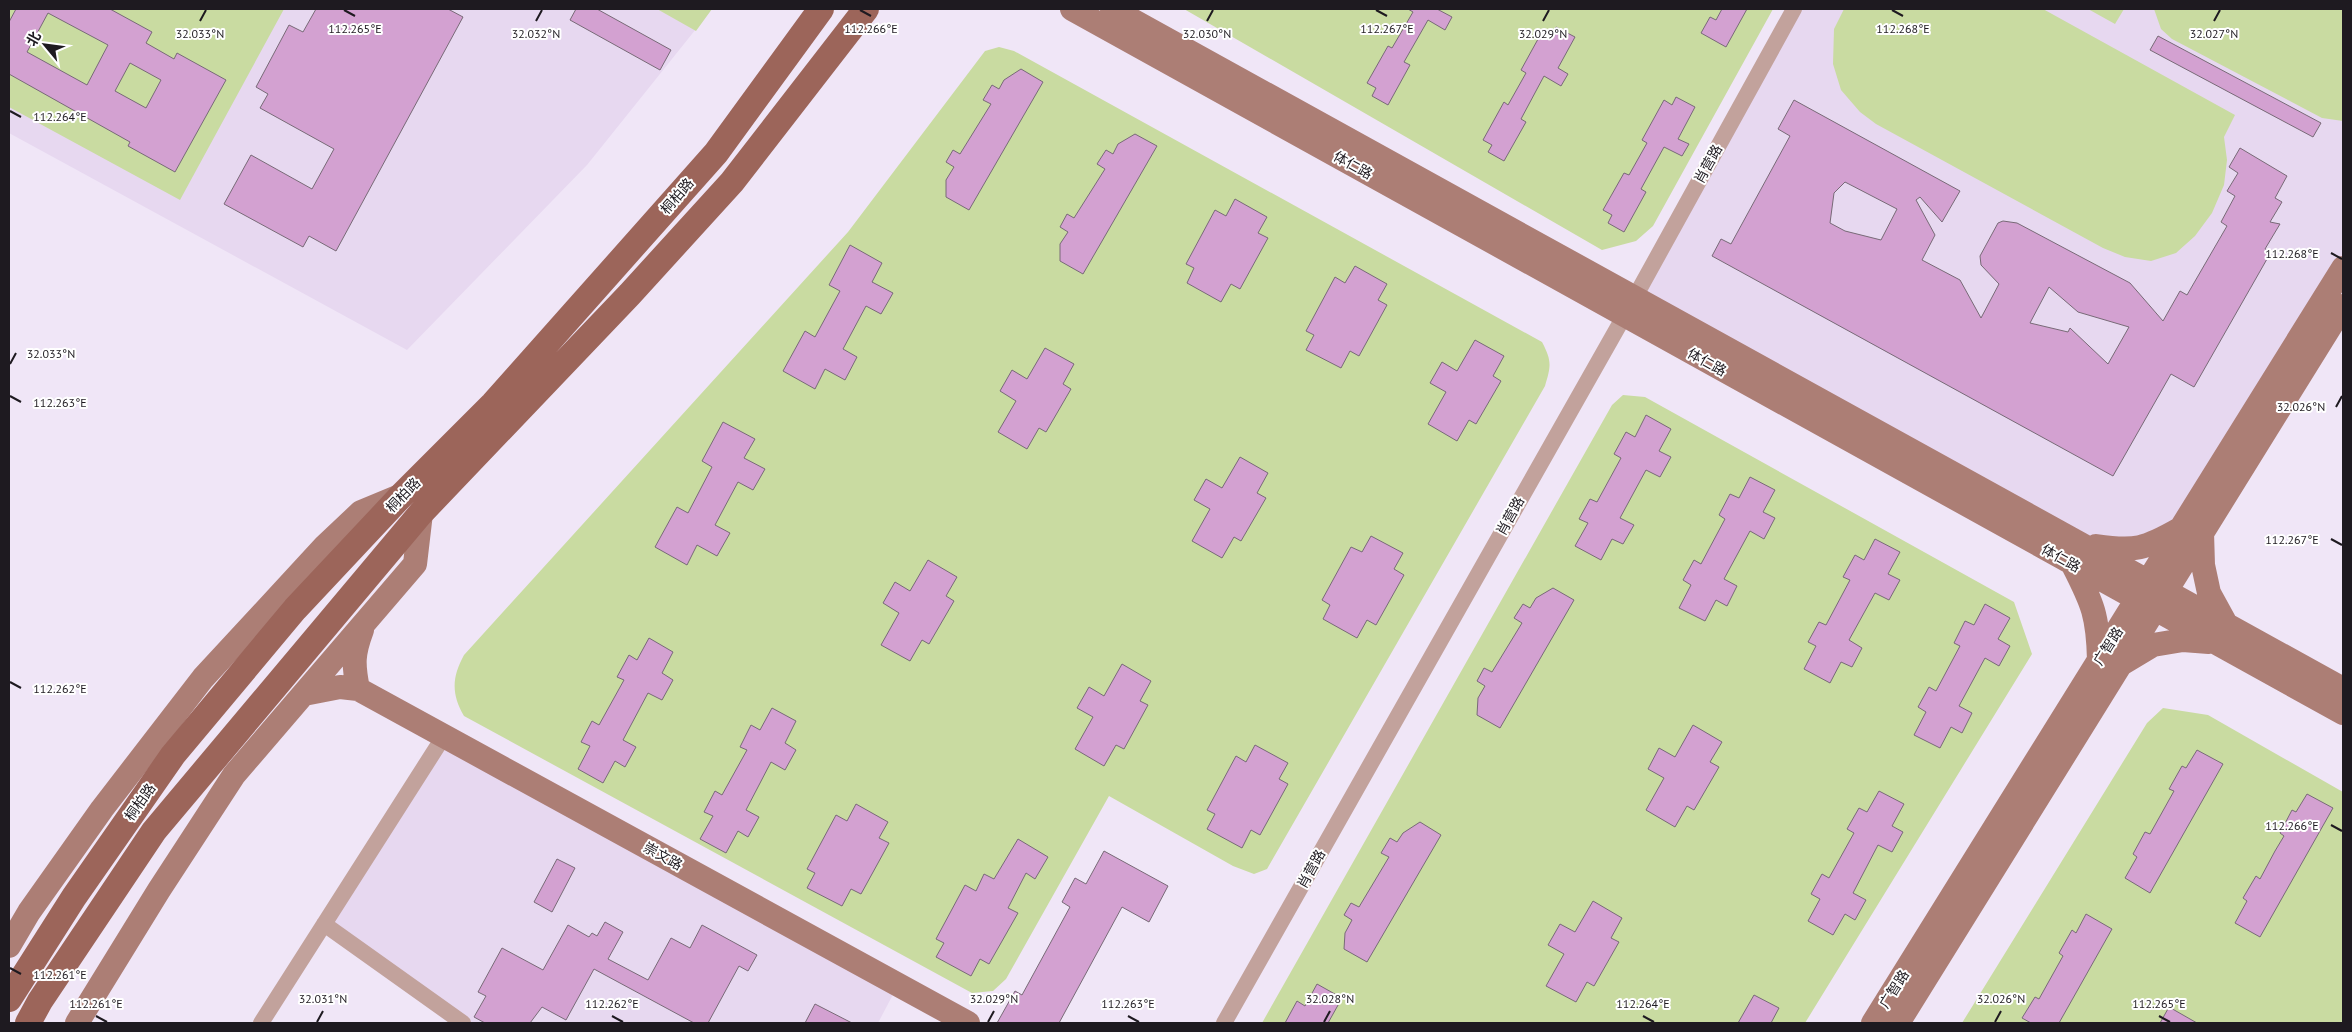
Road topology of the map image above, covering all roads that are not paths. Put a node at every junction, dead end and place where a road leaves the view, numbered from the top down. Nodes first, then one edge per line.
1 (821, 9) edge
2 (866, 9) edge
3 (1072, 9) edge
4 (1112, 9) edge
5 (1794, 9) edge
6 (2343, 268) edge
7 (1629, 306) junction
8 (2343, 306) edge
9 (402, 495) junction
10 (421, 514) junction
11 (2192, 530) junction
12 (2077, 555) junction
13 (2151, 596) junction
14 (364, 624) junction
15 (2220, 633) junction
16 (2109, 663) junction
17 (358, 689) junction
18 (2343, 689) edge
19 (304, 694) junction
20 (2343, 713) edge
21 (444, 736) junction
22 (324, 924) junction
23 (9, 946) edge
24 (9, 999) edge
25 (28, 1023) edge
26 (77, 1023) edge
27 (260, 1023) edge
28 (463, 1023) edge
29 (968, 1023) edge
30 (1224, 1023) edge
31 (1873, 1023) edge
32 (1898, 1023) edge

1 - 9 main road, 桐柏路
2 - 10 main road, 桐柏路
3 - 7 street, 体仁路
4 - 7 street, 体仁路
5 - 7 street, 肖营路
6 - 11 street, 广智路
7 - 12 street, 体仁路
7 - 30 street, 肖营路
8 - 11 street, 广智路
9 - 23 street
9 - 24 main road, 桐柏路
10 - 14 street
10 - 25 main road, 桐柏路
11 - 12 street
11 - 13 street, 广智路
11 - 15 street
12 - 13 street, 体仁路
12 - 16 street
13 - 15 street, 体仁路
13 - 16 street, 广智路
14 - 17 street
14 - 19 street
15 - 16 street
15 - 18 street, 体仁路
15 - 20 street, 体仁路
16 - 31 street, 广智路
16 - 32 street, 广智路
17 - 19 street
17 - 21 street, 崇文路
19 - 26 street
21 - 22 street
21 - 29 street, 崇文路
22 - 27 street
22 - 28 street

